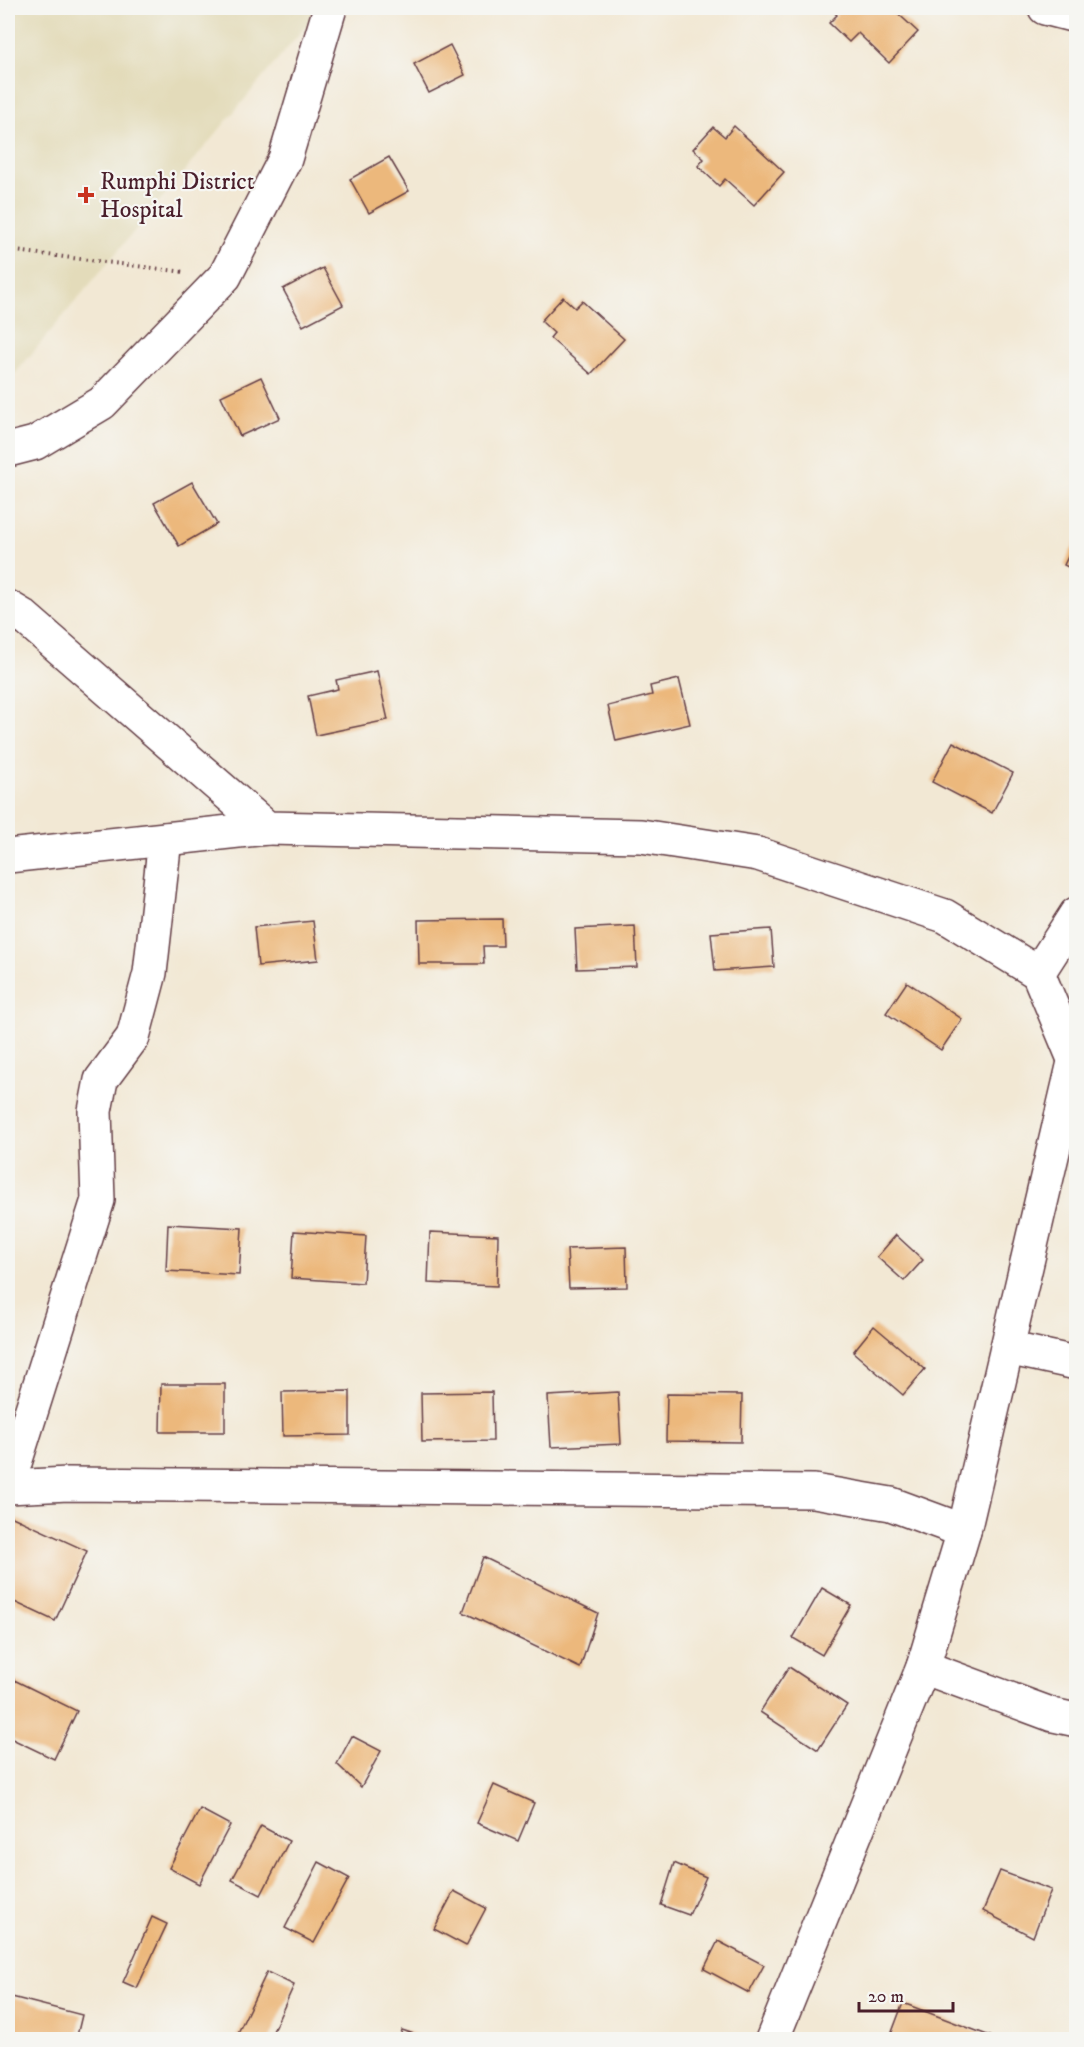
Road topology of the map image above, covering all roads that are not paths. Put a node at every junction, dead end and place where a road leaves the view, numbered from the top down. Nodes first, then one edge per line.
1 (330, 8) edge
2 (1045, 8) edge
3 (1077, 16) edge
4 (8, 450) edge
5 (8, 607) edge
6 (267, 828) junction
7 (165, 839) junction
8 (8, 856) edge
9 (1077, 914) edge
10 (1038, 973) junction
11 (1075, 1063) edge
12 (1007, 1348) junction
13 (1077, 1364) edge
14 (8, 1486) edge
15 (964, 1531) junction
16 (923, 1667) junction
17 (1077, 1720) edge
18 (772, 2040) edge

1 - 4 street
2 - 3 street
5 - 6 street
6 - 7 street
6 - 10 street
7 - 8 street
7 - 14 street
9 - 10 street
10 - 11 street
11 - 12 street
12 - 13 street
12 - 15 street
14 - 15 street
15 - 16 street
16 - 17 street
16 - 18 street

